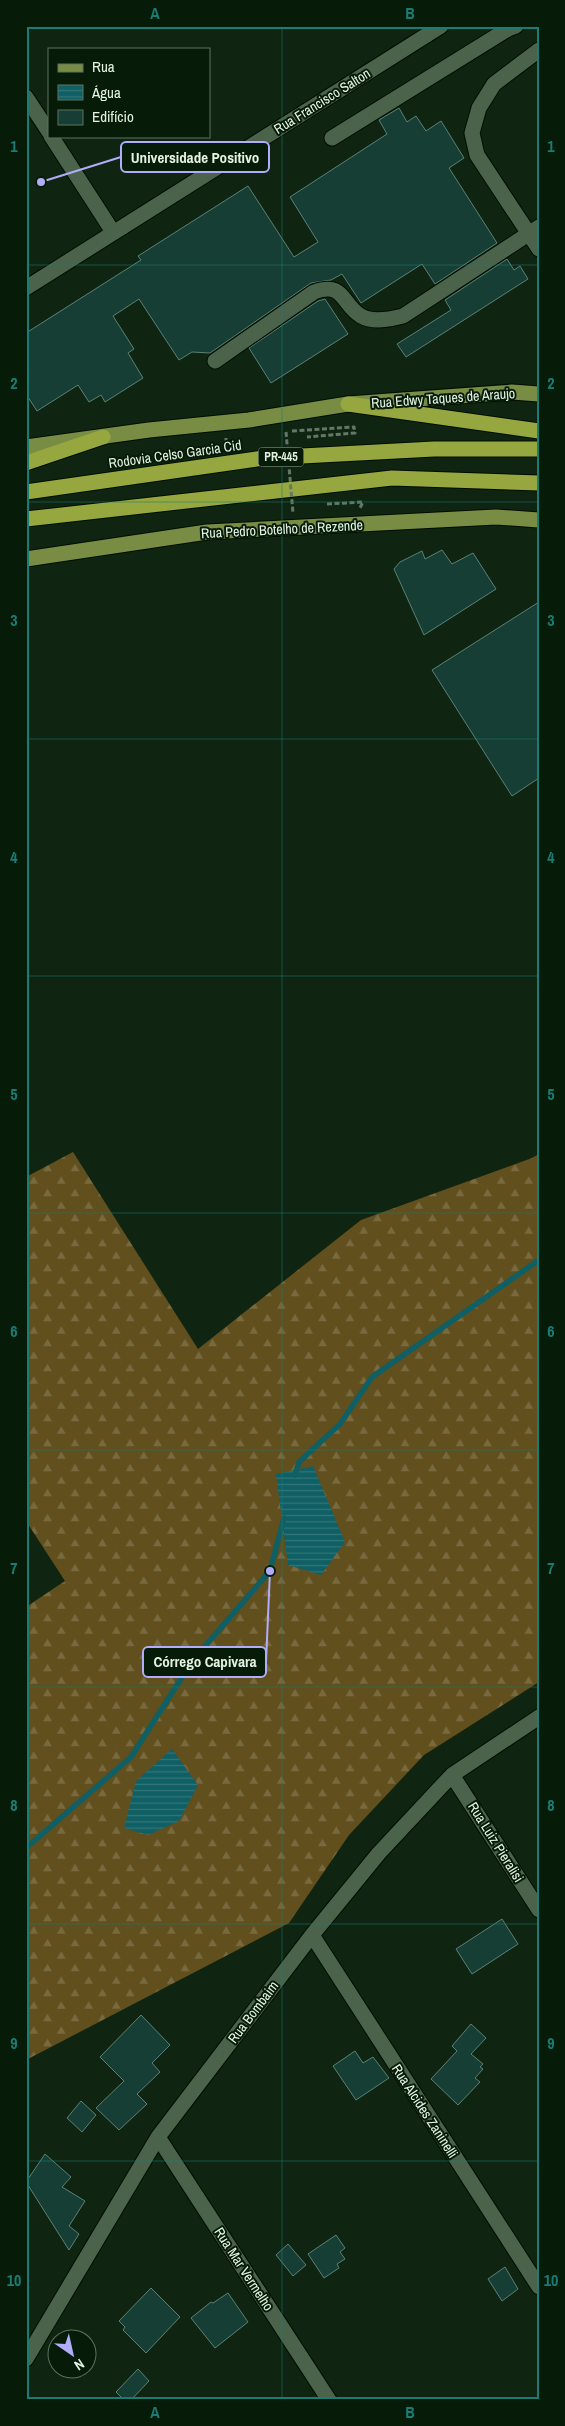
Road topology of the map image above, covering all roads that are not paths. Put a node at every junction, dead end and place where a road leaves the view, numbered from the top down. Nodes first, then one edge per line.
1 (441, 26) edge
2 (516, 26) edge
3 (539, 50) edge
4 (26, 97) edge
5 (48, 130) edge
6 (52, 138) edge
7 (332, 138) dead end
8 (534, 230) edge
9 (113, 232) junction
10 (539, 249) edge
11 (26, 288) edge
12 (215, 361) dead end
13 (539, 394) edge
14 (348, 404) junction
15 (539, 431) edge
16 (104, 437) junction
17 (26, 447) edge
18 (539, 448) edge
19 (26, 463) edge
20 (539, 483) edge
21 (26, 492) edge
22 (26, 519) edge
23 (539, 520) edge
24 (26, 559) edge
25 (539, 1717) edge
26 (452, 1775) junction
27 (539, 1910) edge
28 (312, 1935) junction
29 (158, 2137) junction
30 (539, 2287) edge
31 (26, 2359) edge
32 (329, 2400) edge

1 - 9 street, Rua Francisco Salton
2 - 7 street
3 - 8 street
4 - 5 street
6 - 9 street
8 - 10 street
8 - 12 street
9 - 11 street, Rua Francisco Salton
13 - 14 main road, Rua Edwy Taques de Araujo
14 - 15 highway
14 - 16 main road, Rua Edwy Taques de Araujo
16 - 17 main road, Rua Edwy Taques de Araujo
16 - 19 highway
18 - 21 highway, Rodovia Celso Garcia Cid / PR-445
20 - 22 highway
23 - 24 main road, Rua Pedro Botelho de Rezende
25 - 26 street, Rua Bombaim
26 - 27 street, Rua Luiz Pieralisi
26 - 28 street, Rua Bombaim
28 - 29 street, Rua Bombaim
28 - 30 street, Rua Alcides Zaninelli
29 - 31 street, Rua Bombaim
29 - 32 street, Rua Mar Vermelho

